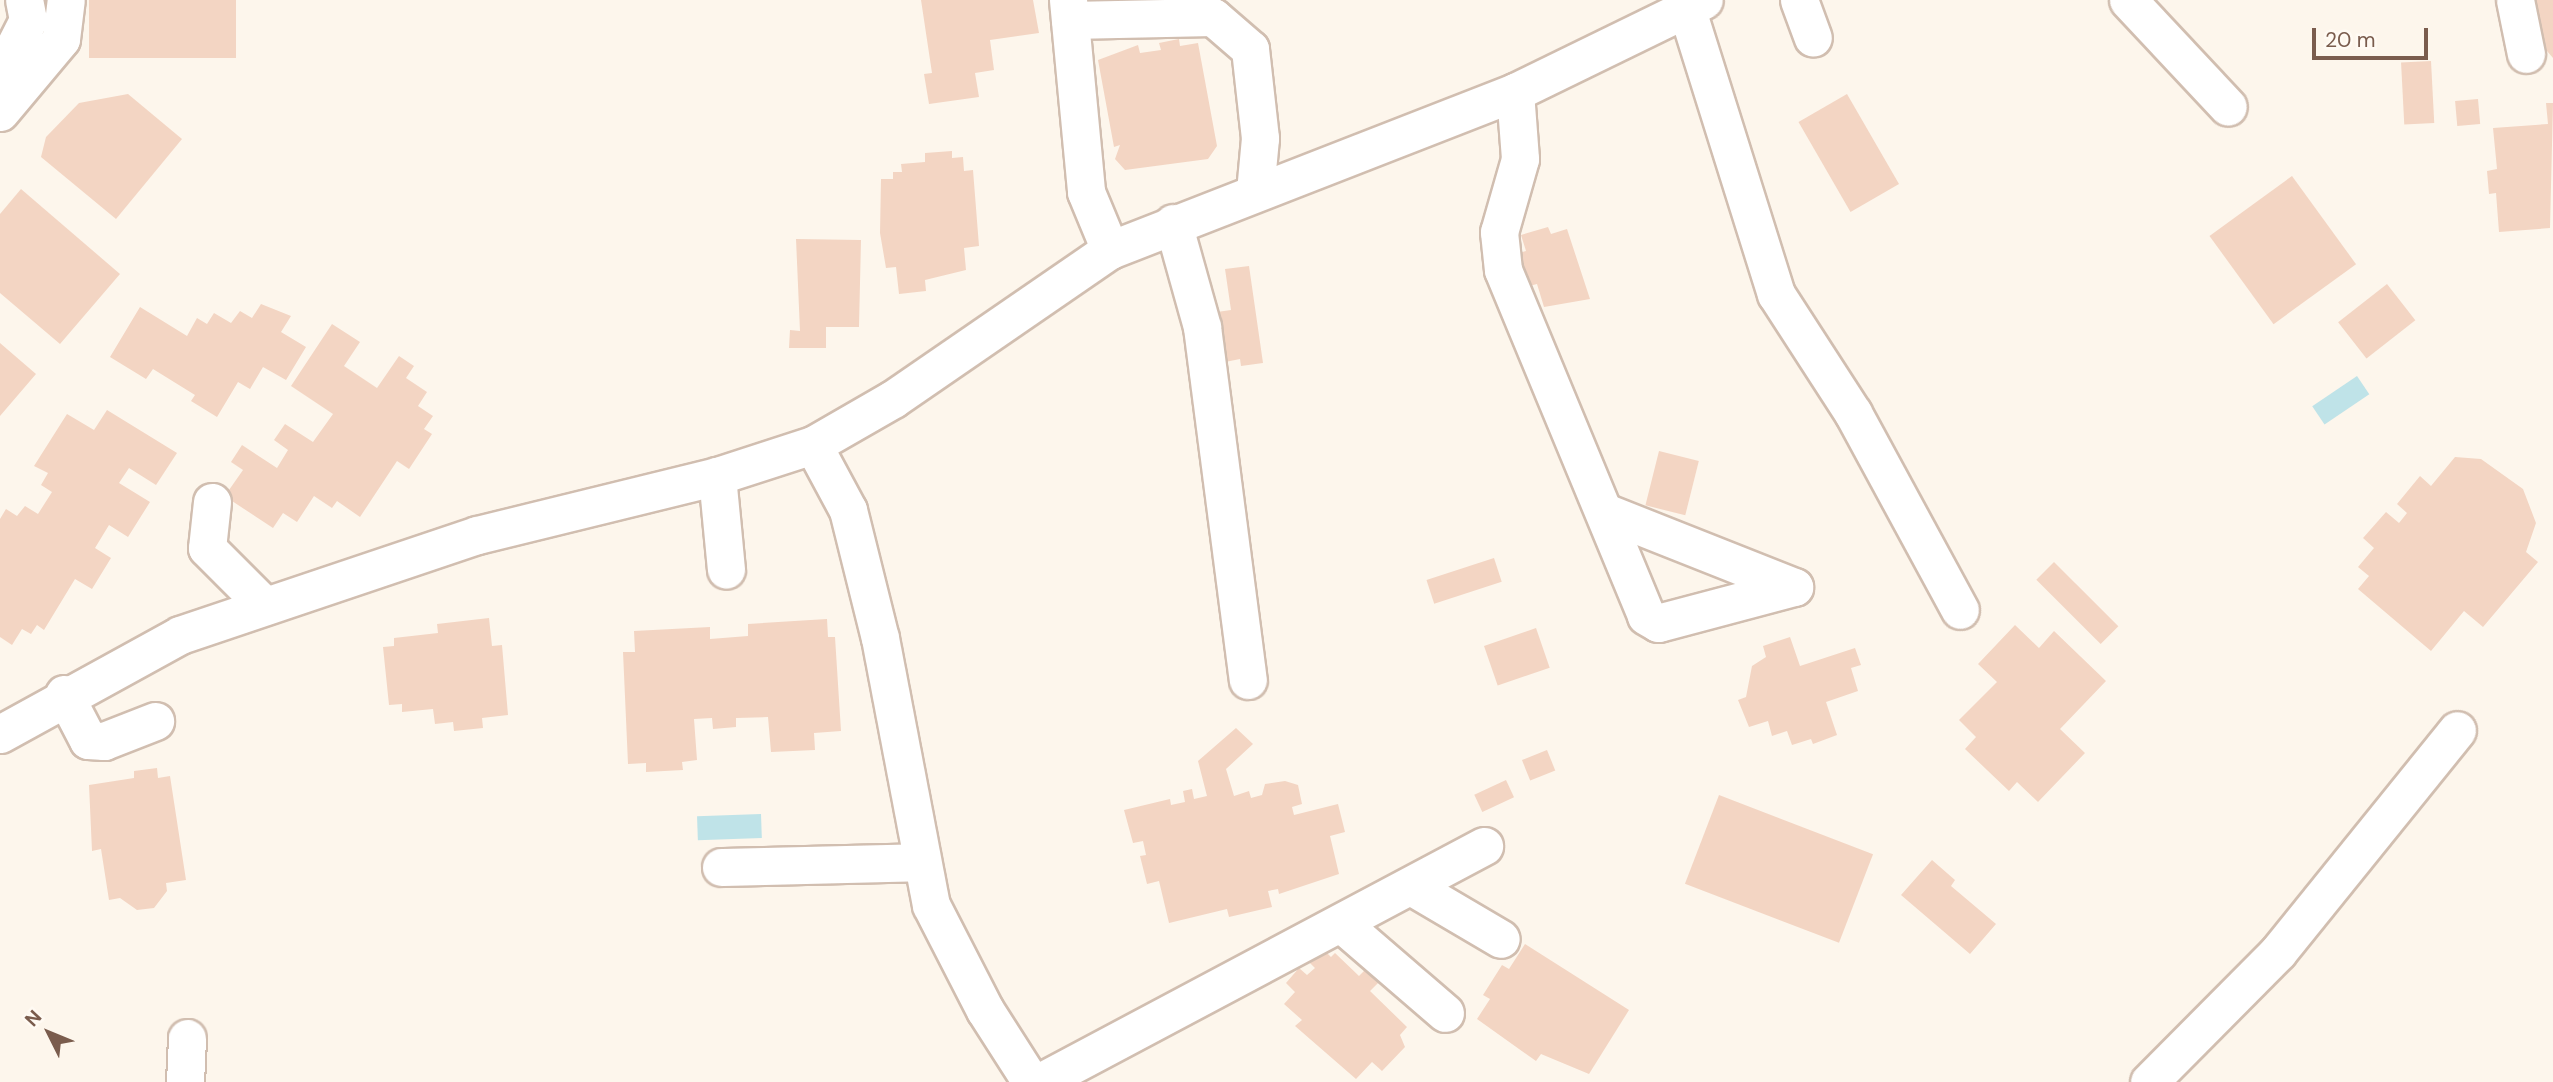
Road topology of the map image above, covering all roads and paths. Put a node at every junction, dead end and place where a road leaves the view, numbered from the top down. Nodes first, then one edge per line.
1 (24, 0) edge
2 (66, 0) edge
3 (1799, 0) edge
4 (2127, 0) edge
5 (2515, 0) edge
6 (1696, 5) edge
7 (1069, 10) edge
8 (1813, 38) dead end
9 (2526, 54) dead end
10 (0, 75) edge
11 (1515, 92) junction
12 (2228, 107) dead end
13 (0, 112) edge
14 (1255, 192) junction
15 (1173, 223) junction
16 (1110, 250) junction
17 (813, 445) junction
18 (717, 476) junction
19 (212, 502) dead end
20 (1605, 512) junction
21 (726, 570) dead end
22 (265, 606) junction
23 (1960, 610) dead end
24 (1248, 680) dead end
25 (64, 694) junction
26 (155, 721) dead end
27 (2458, 730) dead end
28 (0, 734) edge
29 (1484, 846) dead end
30 (920, 862) junction
31 (721, 867) dead end
32 (1411, 886) junction
33 (1342, 924) junction
34 (1501, 939) dead end
35 (1445, 1013) dead end
36 (187, 1038) dead end
37 (1029, 1081) edge
38 (185, 1082) edge
39 (2149, 1082) edge

1 - 10 street
2 - 13 street
3 - 8 street
4 - 12 street
5 - 9 street
6 - 11 street
6 - 23 street
7 - 14 street
7 - 16 street
11 - 14 street
11 - 20 street
14 - 15 street
15 - 16 street
15 - 24 street
16 - 17 street
17 - 18 street
17 - 30 street
18 - 21 street
18 - 22 street
19 - 22 street
20 - 20 street
22 - 25 street
25 - 26 street
25 - 28 street
27 - 39 street
29 - 32 street
30 - 31 street
30 - 37 street
32 - 33 street
32 - 34 street
33 - 35 street
33 - 37 street
36 - 38 street

